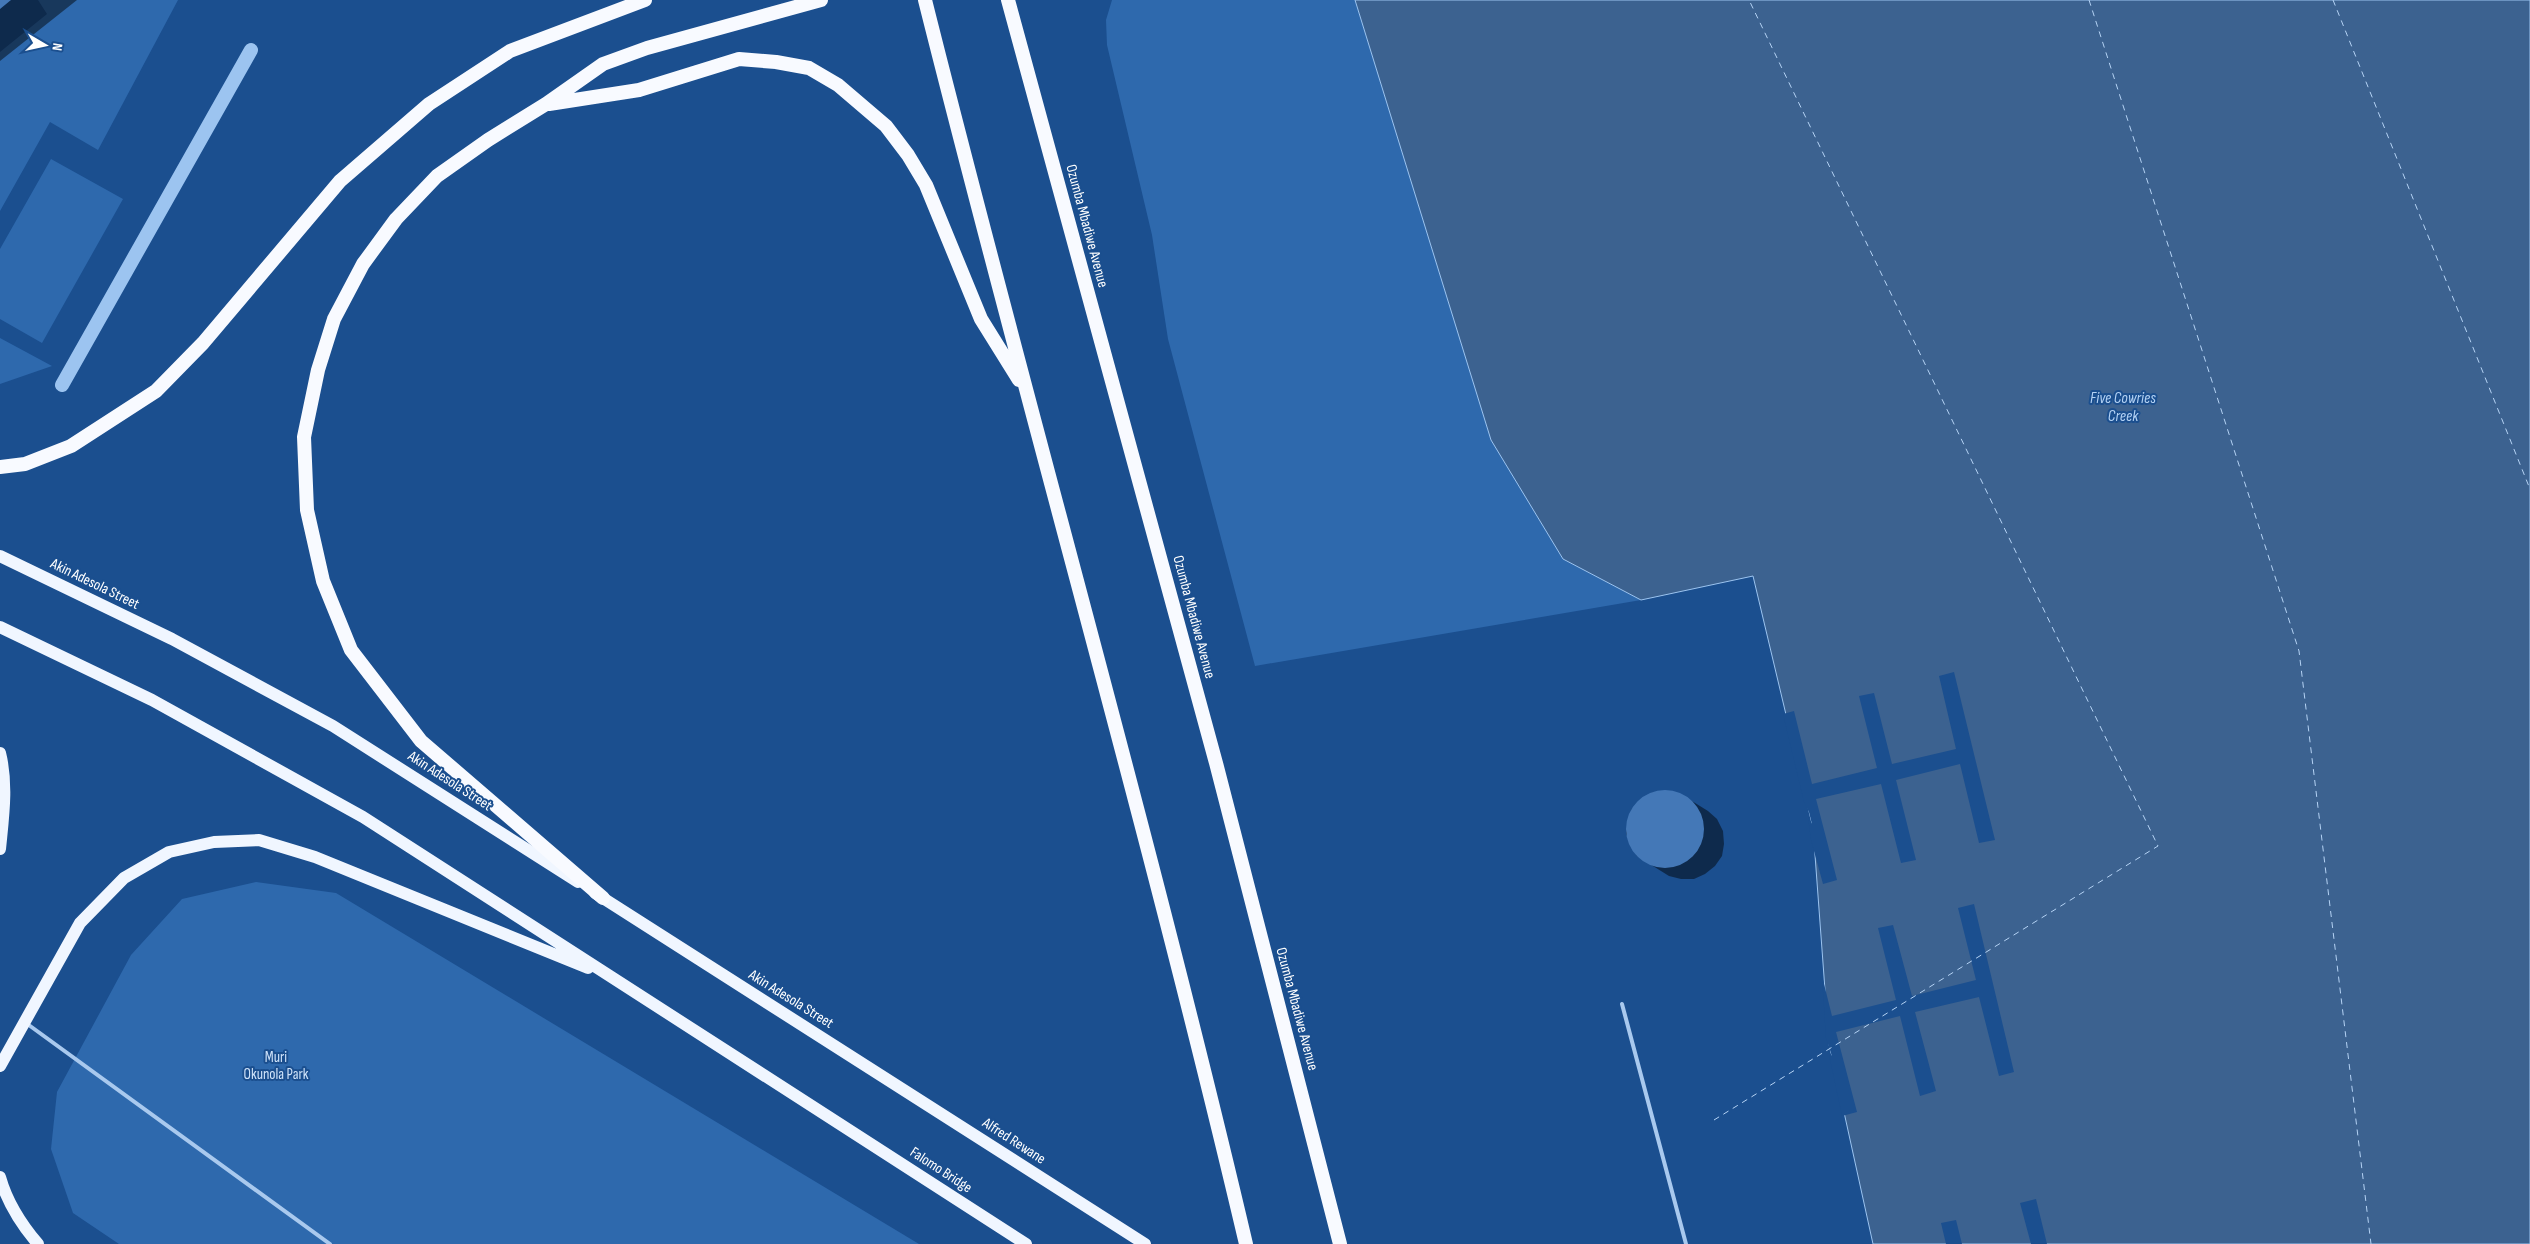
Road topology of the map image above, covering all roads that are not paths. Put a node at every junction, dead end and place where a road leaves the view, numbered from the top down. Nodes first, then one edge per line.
1 (645, 0) edge
2 (821, 0) edge
3 (925, 0) edge
4 (1008, 0) edge
5 (546, 104) junction
6 (1026, 392) junction
7 (0, 467) edge
8 (0, 556) edge
9 (0, 627) edge
10 (0, 754) edge
11 (0, 849) edge
12 (603, 898) junction
13 (619, 981) junction
14 (1622, 1004) dead end
15 (25, 1022) junction
16 (865, 1065) joint
17 (0, 1066) edge
18 (0, 1177) edge
19 (38, 1244) edge
20 (330, 1244) edge
21 (1026, 1244) edge
22 (1145, 1244) edge
23 (1246, 1244) edge
24 (1340, 1244) edge
25 (1686, 1244) edge

1 - 7 highway
2 - 5 highway
3 - 6 highway
4 - 24 highway, Ozumba Mbadiwe Avenue
5 - 6 highway
5 - 12 highway
6 - 23 highway
8 - 12 main road, Akin Adesola Street
9 - 13 main road
10 - 11 main road
12 - 16 main road, Akin Adesola Street
13 - 15 main road
13 - 21 main road, Falomo Bridge
14 - 25 lane
15 - 17 main road
15 - 20 lane
16 - 22 main road, Alfred Rewane
18 - 19 main road

